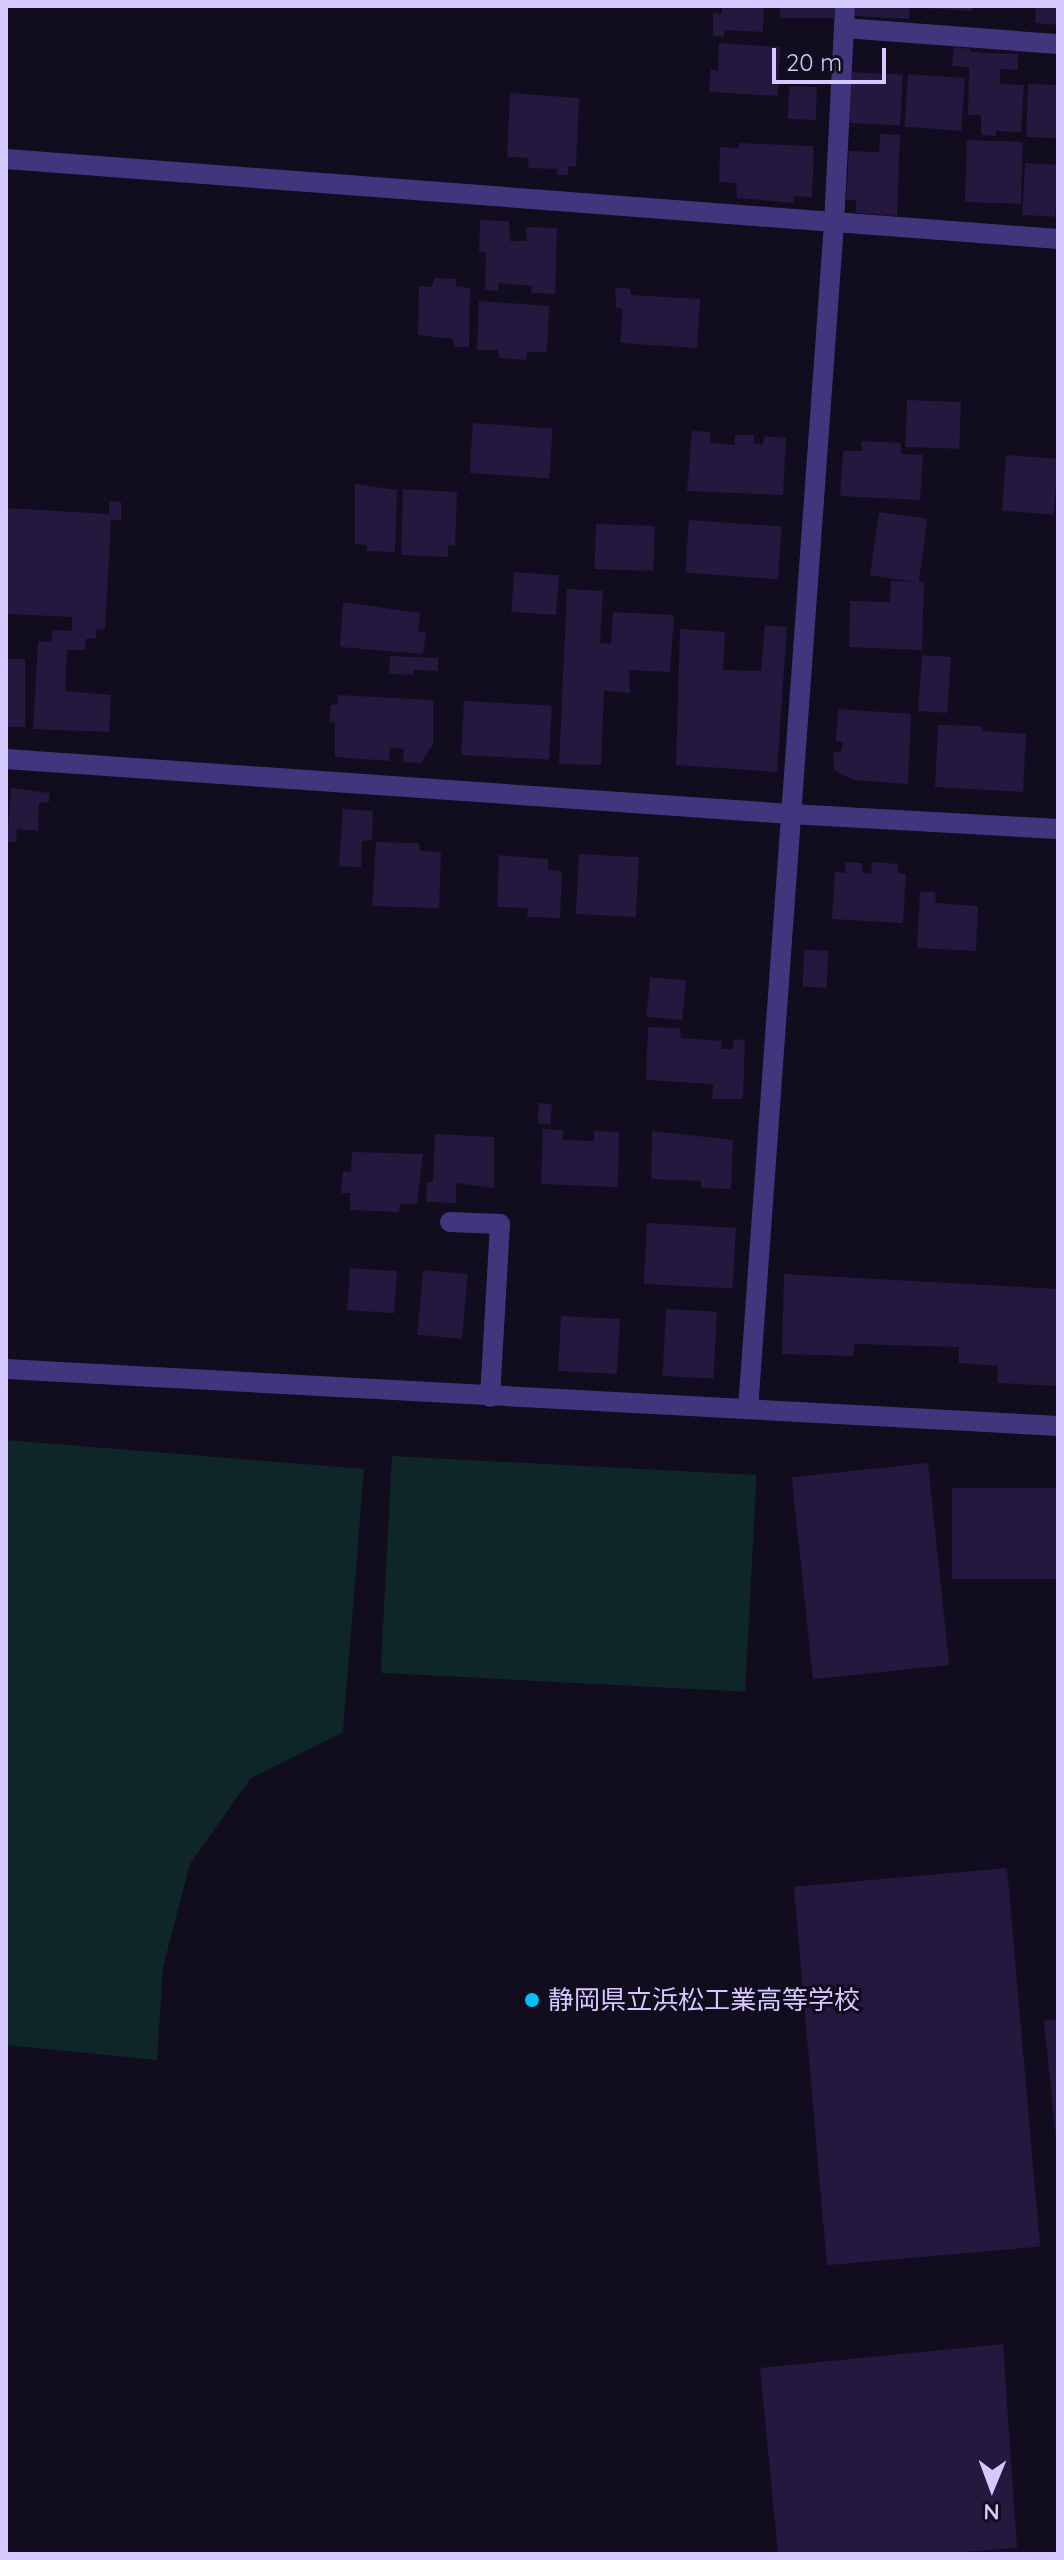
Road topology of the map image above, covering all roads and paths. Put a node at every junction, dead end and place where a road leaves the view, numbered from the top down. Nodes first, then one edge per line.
1 (845, 6) edge
2 (844, 28) junction
3 (1058, 44) edge
4 (6, 159) edge
5 (834, 224) junction
6 (1058, 239) edge
7 (6, 759) edge
8 (790, 814) junction
9 (1058, 829) edge
10 (450, 1222) dead end
11 (6, 1369) edge
12 (490, 1397) junction
13 (748, 1409) junction
14 (1058, 1426) edge

1 - 2 street
2 - 3 street
2 - 5 street
4 - 5 street
5 - 6 street
5 - 8 street
7 - 8 street
8 - 9 street
8 - 13 street
10 - 12 street
11 - 12 street
12 - 13 street
13 - 14 street

